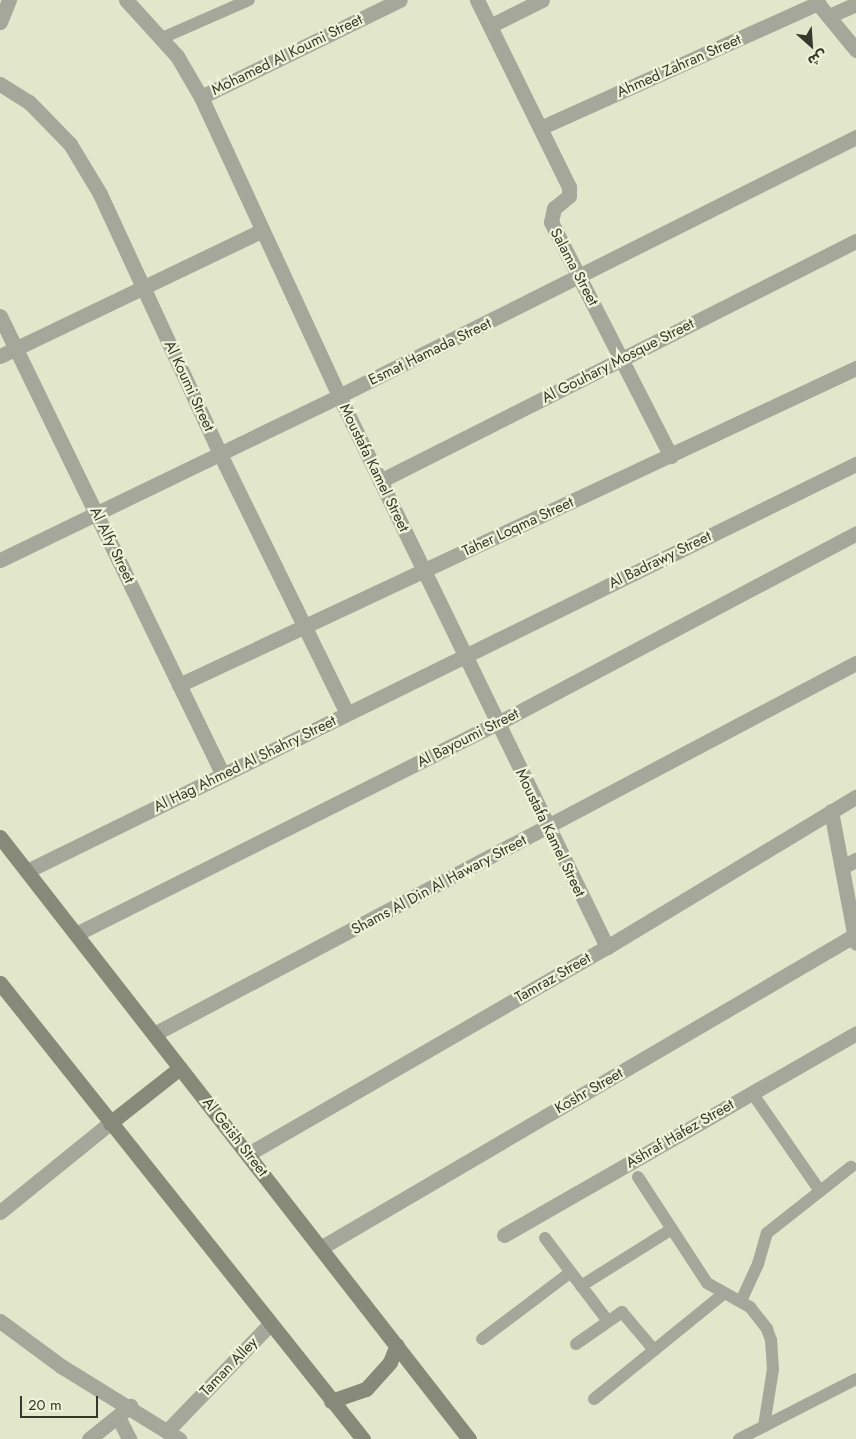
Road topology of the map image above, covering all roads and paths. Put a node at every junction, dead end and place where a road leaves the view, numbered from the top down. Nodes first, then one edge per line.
1 (9, 0) edge
2 (126, 0) edge
3 (249, 0) edge
4 (400, 0) edge
5 (477, 0) edge
6 (542, 0) edge
7 (816, 2) edge
8 (856, 4) edge
9 (829, 16) junction
10 (0, 22) edge
11 (490, 26) junction
12 (160, 38) junction
13 (856, 50) edge
14 (0, 84) edge
15 (201, 96) junction
16 (540, 128) junction
17 (856, 137) edge
18 (261, 230) junction
19 (856, 241) edge
20 (580, 277) junction
21 (144, 287) junction
22 (0, 316) edge
23 (15, 348) junction
24 (0, 356) edge
25 (621, 359) junction
26 (856, 368) edge
27 (339, 396) junction
28 (220, 454) junction
29 (670, 456) junction
30 (856, 464) edge
31 (380, 482) junction
32 (96, 513) junction
33 (856, 532) edge
34 (0, 560) edge
35 (423, 570) junction
36 (305, 626) junction
37 (464, 656) junction
38 (856, 663) edge
39 (179, 685) junction
40 (347, 713) junction
41 (496, 724) junction
42 (223, 775) junction
43 (856, 797) edge
44 (831, 811) junction
45 (547, 828) junction
46 (0, 837) edge
47 (849, 863) edge
48 (27, 871) junction
49 (76, 934) junction
50 (855, 939) edge
51 (607, 947) junction
52 (0, 983) edge
53 (856, 1033) edge
54 (154, 1034) junction
55 (180, 1068) junction
56 (757, 1100) dead end
57 (110, 1123) junction
58 (248, 1154) junction
59 (850, 1167) dead end
60 (638, 1177) dead end
61 (820, 1190) junction
62 (0, 1212) edge
63 (672, 1229) junction
64 (504, 1235) dead end
65 (545, 1238) dead end
66 (322, 1248) junction
67 (571, 1272) junction
68 (581, 1286) junction
69 (723, 1294) junction
70 (741, 1301) junction
71 (607, 1320) junction
72 (0, 1321) edge
73 (270, 1324) junction
74 (482, 1338) dead end
75 (576, 1344) dead end
76 (397, 1346) junction
77 (654, 1350) junction
78 (856, 1379) edge
79 (594, 1399) dead end
80 (331, 1401) junction
81 (130, 1406) junction
82 (118, 1417) junction
83 (764, 1426) junction
84 (173, 1435) edge
85 (89, 1439) edge
86 (129, 1439) edge
87 (363, 1439) edge
88 (469, 1439) edge
89 (739, 1439) edge

1 - 10 street
2 - 12 street, Moustafa Kamel Street
3 - 12 lane
4 - 15 street, Mohamed Al Koumi Street
5 - 11 street, Salama Street
6 - 11 street
7 - 9 street
7 - 16 street, Ahmed Zahran Street
8 - 9 street
9 - 13 street
11 - 16 street, Salama Street
12 - 15 street, Moustafa Kamel Street
14 - 21 street, Al Koumi Street
15 - 18 street, Moustafa Kamel Street
16 - 20 street, Salama Street
17 - 20 street, Esmat Hamada Street
18 - 21 street
18 - 27 street, Moustafa Kamel Street
19 - 25 street, Al Gouhary Mosque Street
20 - 25 street, Salama Street
20 - 27 street, Esmat Hamada Street
21 - 23 street
21 - 28 street, Al Koumi Street
22 - 23 street, Al Alfy Street
23 - 24 street
23 - 32 street, Al Alfy Street
25 - 29 street, Salama Street
25 - 31 street, Al Gouhary Mosque Street
26 - 29 street, Taher Loqma Street
27 - 28 street, Esmat Hamada Street
27 - 31 street, Moustafa Kamel Street
28 - 32 street, Esmat Hamada Street
28 - 36 street, Al Koumi Street
29 - 35 street, Taher Loqma Street
30 - 37 street, Al Badrawy Street
31 - 35 street, Moustafa Kamel Street
32 - 34 street, Esmat Hamada Street
32 - 39 street, Al Alfy Street
33 - 41 street, Al Bayoumi Street
35 - 36 street, Taher Loqma Street
35 - 37 street, Moustafa Kamel Street
36 - 39 street, Taher Loqma Street
36 - 40 street, Al Koumi Street
37 - 40 street, Al Hag Ahmed Al Shahry Street
37 - 41 street, Moustafa Kamel Street
38 - 45 street, Shams Al Din Al Hawary Street
39 - 42 street, Al Alfy Street
40 - 42 street, Al Hag Ahmed Al Shahry Street
41 - 45 street, Moustafa Kamel Street
41 - 49 street, Al Bayoumi Street
42 - 48 street, Al Hag Ahmed Al Shahry Street
43 - 44 street, Tamraz Street
44 - 47 street
44 - 51 street, Tamraz Street
45 - 51 street, Moustafa Kamel Street
45 - 54 street, Shams Al Din Al Hawary Street
46 - 48 main road, Al Geish Street
47 - 50 street
48 - 49 main road, Al Geish Street
49 - 54 main road, Al Geish Street
50 - 66 street, Koshr Street
51 - 58 street, Tamraz Street
52 - 57 main road
53 - 64 street, Ashraf Hafez Street
54 - 55 main road, Al Geish Street
55 - 57 main road
55 - 58 main road, Al Geish Street
56 - 61 lane
57 - 62 street
57 - 73 main road
58 - 66 main road, Al Geish Street
59 - 61 lane
60 - 63 lane
61 - 70 lane
63 - 68 lane
63 - 69 lane
65 - 67 lane
66 - 76 main road, Al Geish Street
67 - 68 lane
67 - 74 lane
68 - 71 lane
69 - 70 lane
69 - 77 lane
70 - 83 lane
71 - 75 lane
71 - 77 lane
72 - 81 street
73 - 80 main road
73 - 84 street, Taman Alley
76 - 80 main road
76 - 88 main road, Al Geish Street
77 - 79 lane
78 - 83 lane
80 - 87 main road
81 - 82 street
81 - 84 street
82 - 85 street
82 - 86 street
83 - 89 lane

